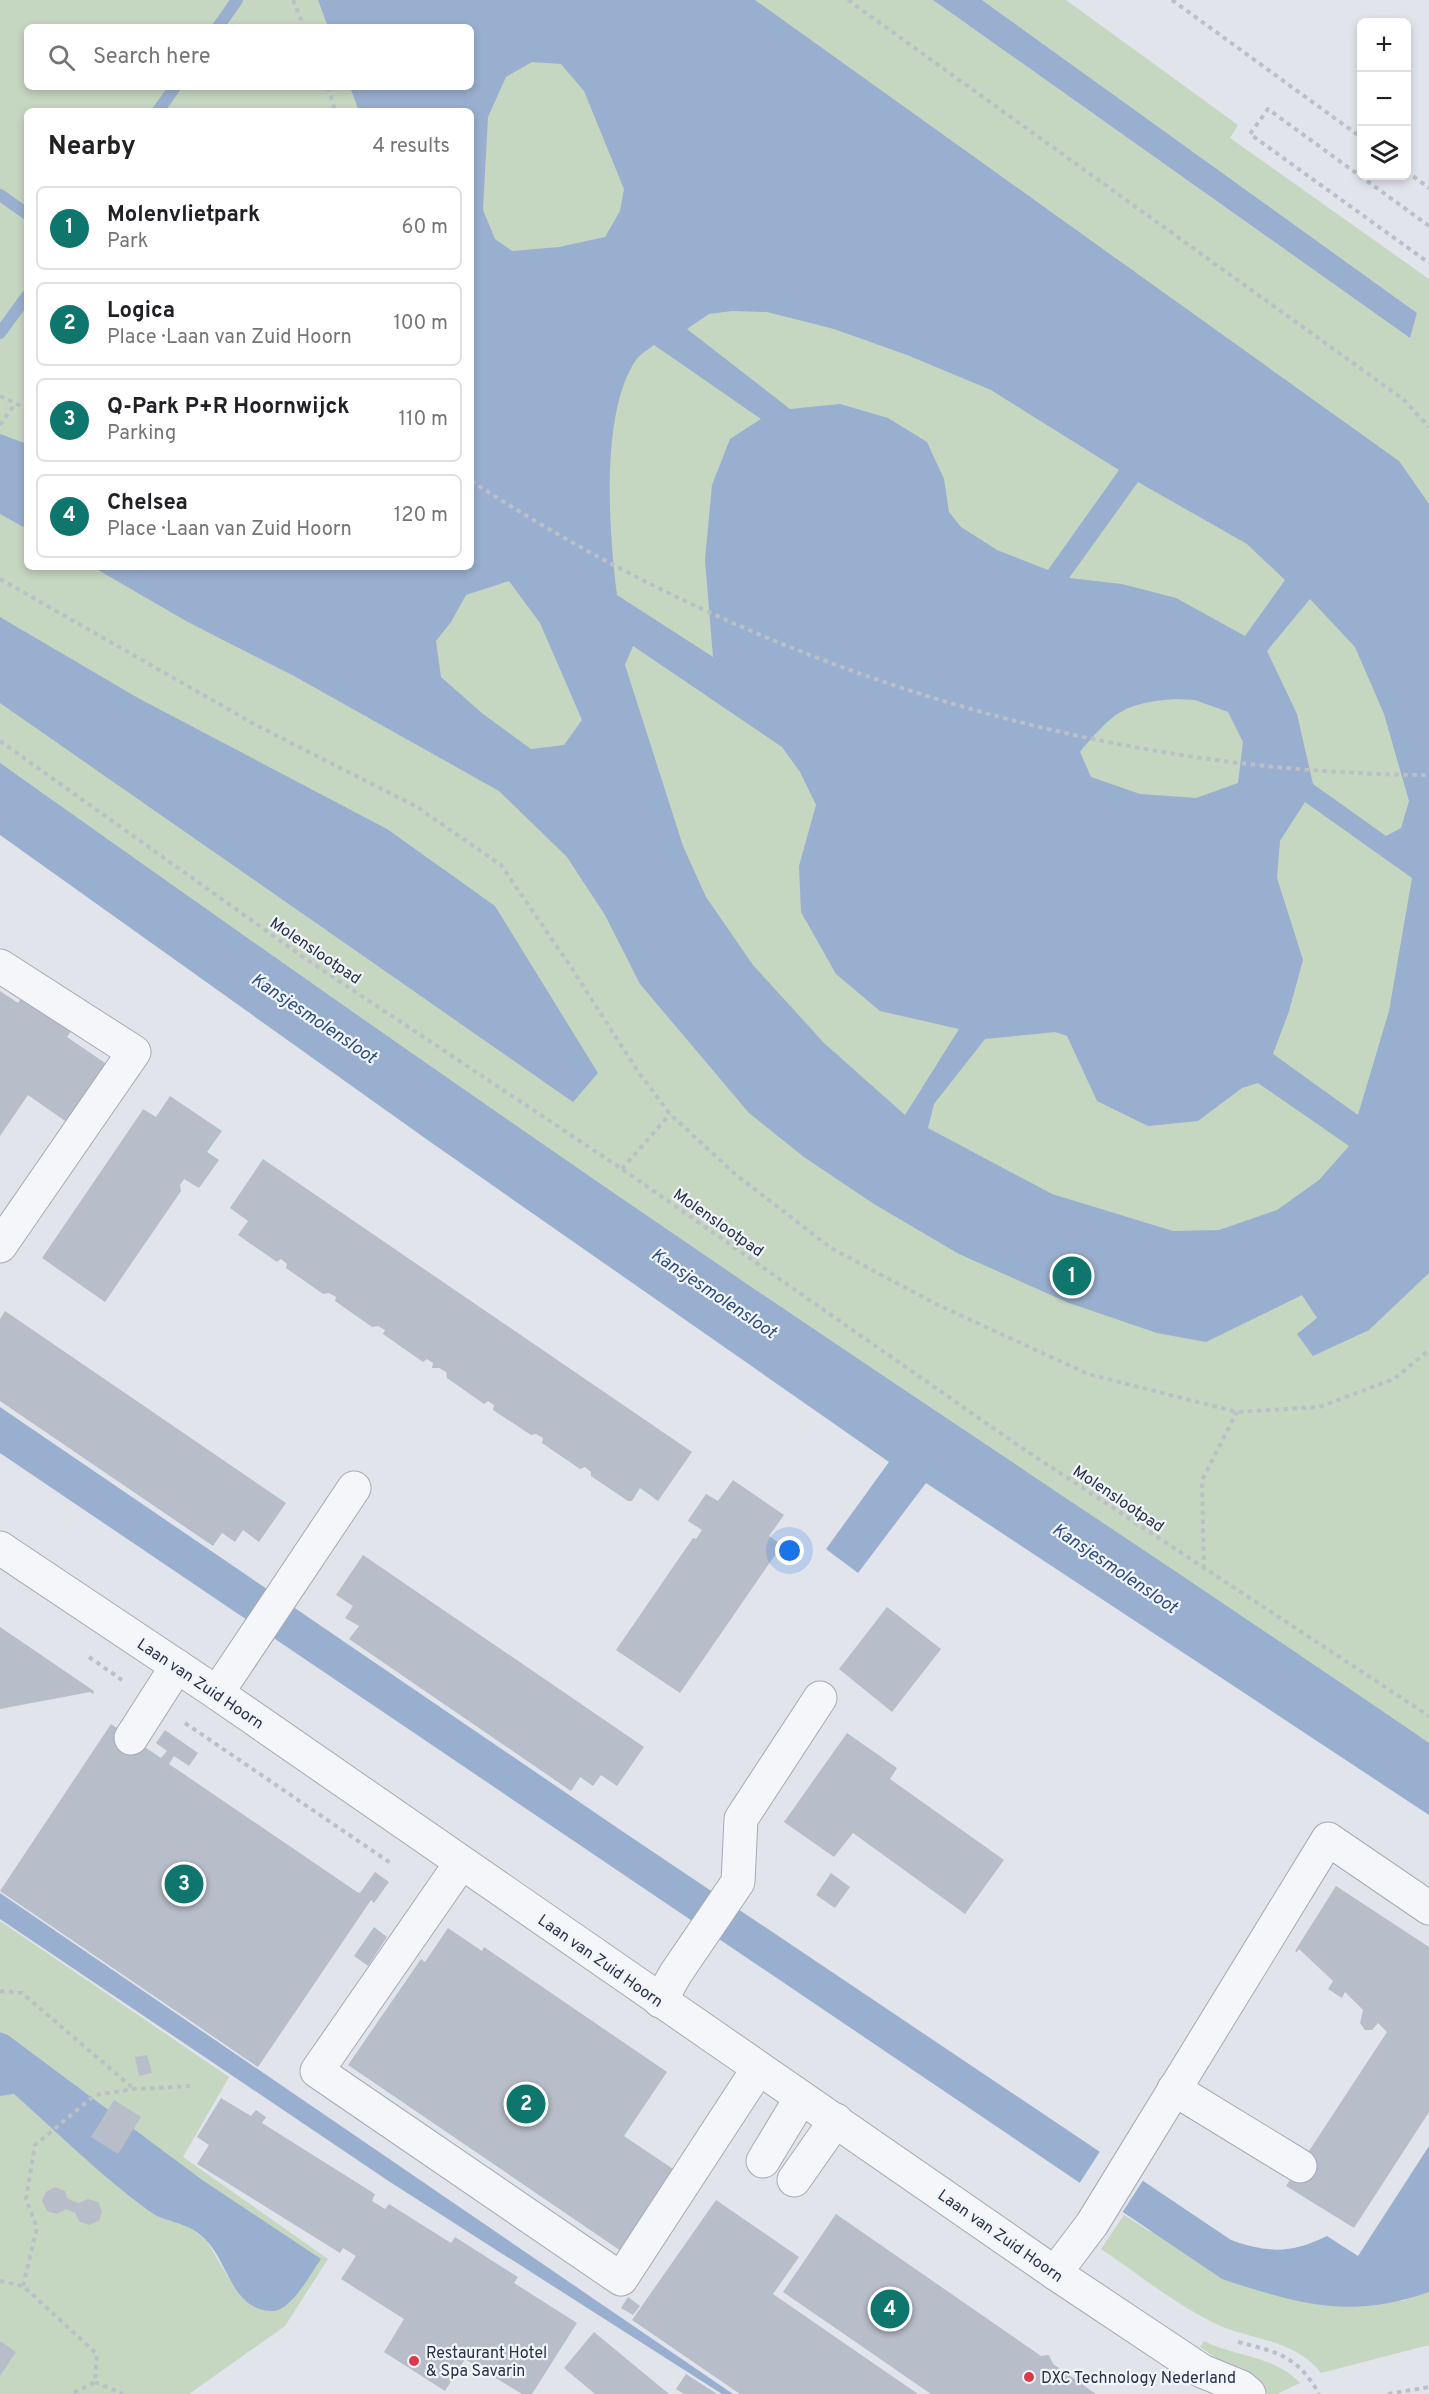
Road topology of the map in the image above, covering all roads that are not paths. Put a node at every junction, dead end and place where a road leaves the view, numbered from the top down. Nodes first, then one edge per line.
1 (0, 966) edge
2 (0, 1246) edge
3 (354, 1488) dead end
4 (0, 1548) edge
5 (177, 1666) junction
6 (217, 1693) junction
7 (820, 1698) dead end
8 (131, 1738) dead end
9 (460, 1863) junction
10 (1429, 1908) edge
11 (660, 2001) junction
12 (758, 2069) junction
13 (1174, 2089) junction
14 (801, 2098) junction
15 (836, 2120) junction
16 (763, 2161) dead end
17 (1300, 2166) dead end
18 (794, 2180) dead end
19 (1055, 2273) junction
20 (1207, 2383) edge
21 (1249, 2394) edge

1 - 2 street
3 - 6 street
4 - 5 street, Laan van Zuid Hoorn
5 - 6 street, Laan van Zuid Hoorn
5 - 8 street
6 - 9 street, Laan van Zuid Hoorn
7 - 11 street
9 - 11 street, Laan van Zuid Hoorn
9 - 12 street
10 - 13 street
11 - 12 street, Laan van Zuid Hoorn
12 - 14 street, Laan van Zuid Hoorn
13 - 17 street
13 - 19 street
14 - 15 street, Laan van Zuid Hoorn
14 - 16 street
15 - 18 street
15 - 19 street, Laan van Zuid Hoorn
19 - 20 street, Laan van Zuid Hoorn
20 - 21 street, Laan van Zuid Hoorn

